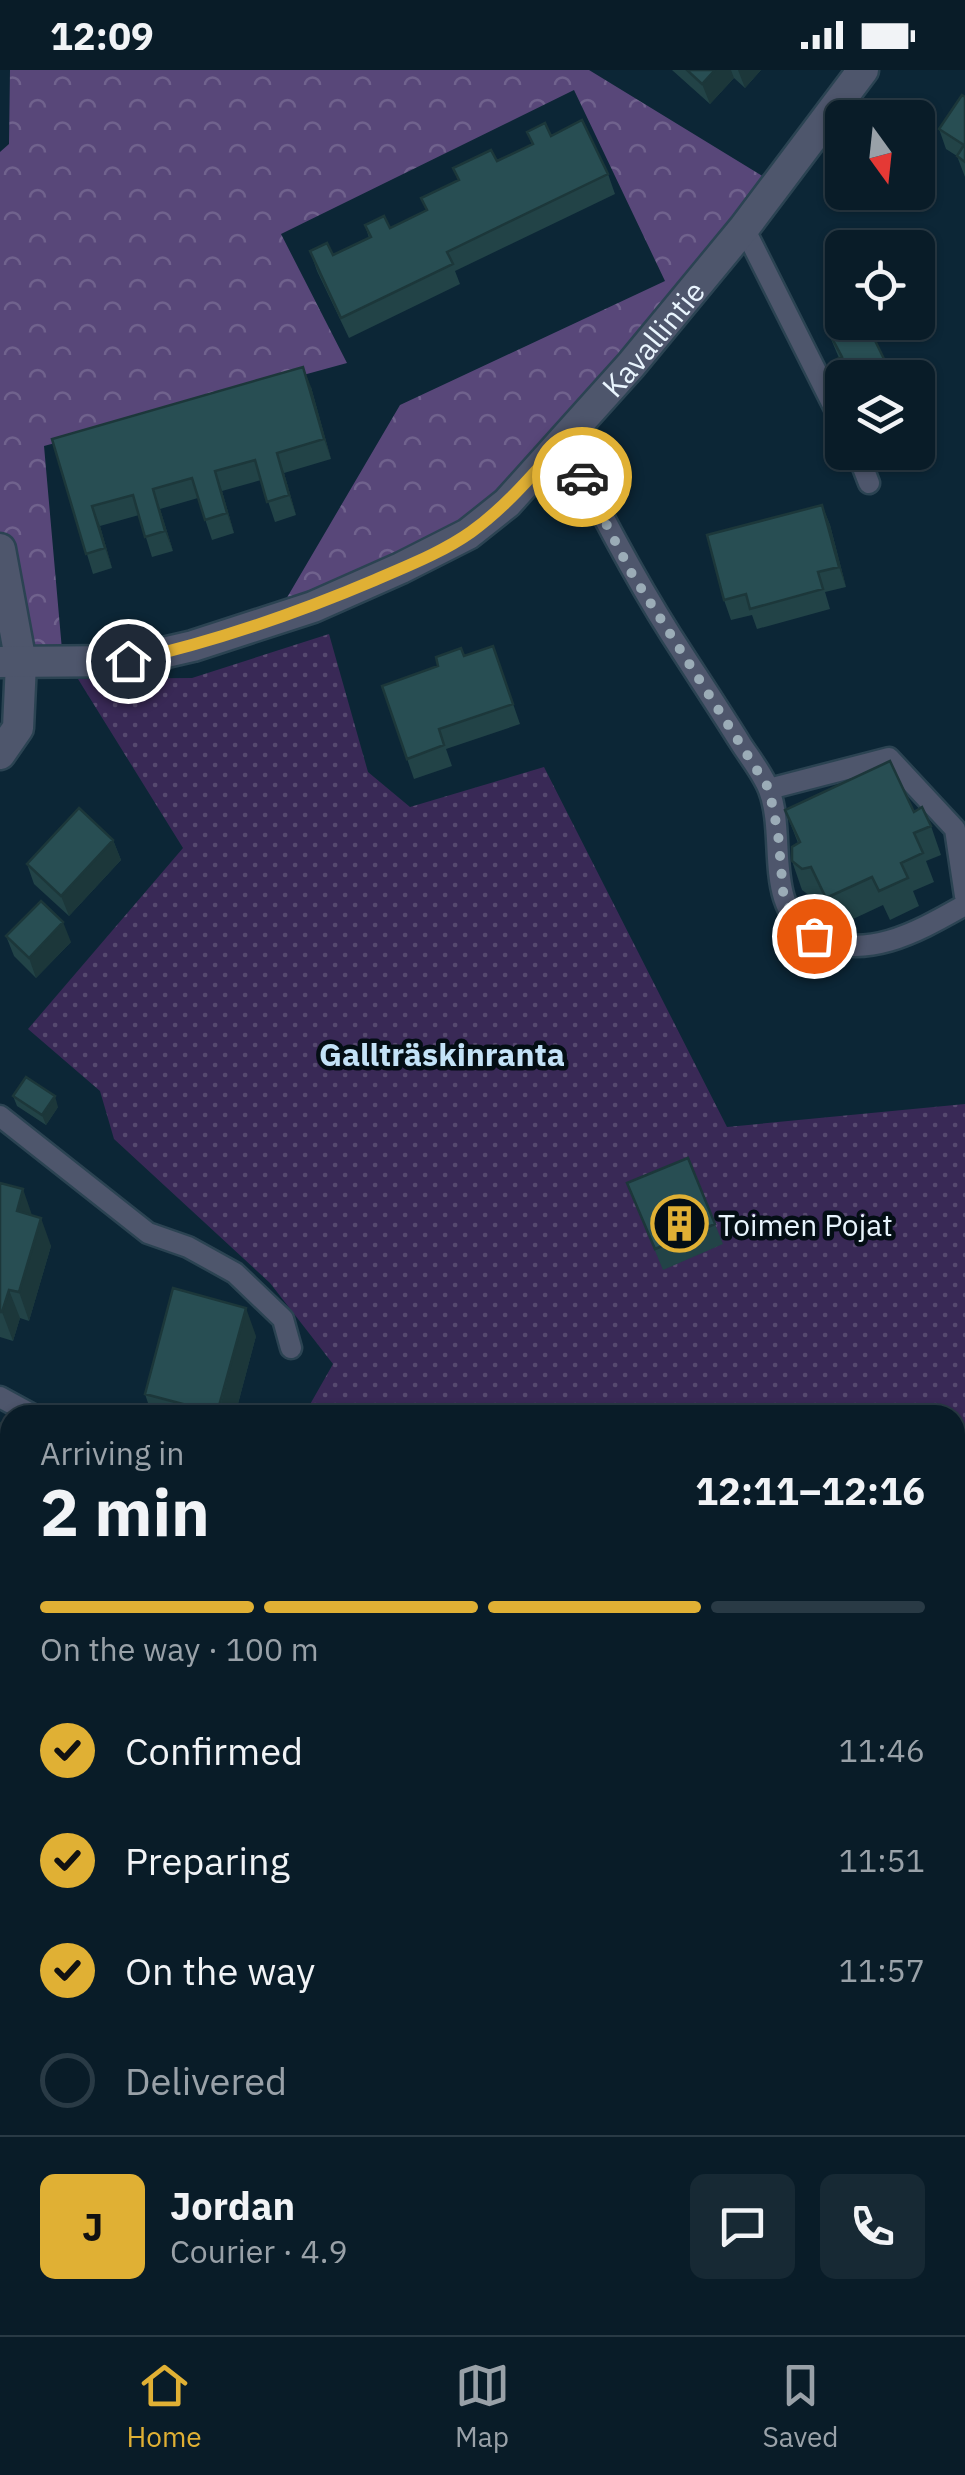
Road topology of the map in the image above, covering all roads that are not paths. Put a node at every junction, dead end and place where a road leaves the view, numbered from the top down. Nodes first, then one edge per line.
1 (863, 70) edge
2 (744, 228) junction
3 (825, 389) edge
4 (564, 440) junction
5 (864, 470) edge
6 (869, 482) dead end
7 (0, 549) edge
8 (10, 663) edge
9 (0, 754) edge
10 (769, 789) junction
11 (965, 896) edge
12 (965, 905) edge
13 (0, 1116) edge
14 (291, 1348) dead end

1 - 2 street, Kavallintie
2 - 3 lane
2 - 4 street, Kavallintie
4 - 8 street, Kavallintie
4 - 10 lane
5 - 6 lane
7 - 8 street
8 - 9 street
10 - 11 lane
10 - 12 lane
13 - 14 lane

